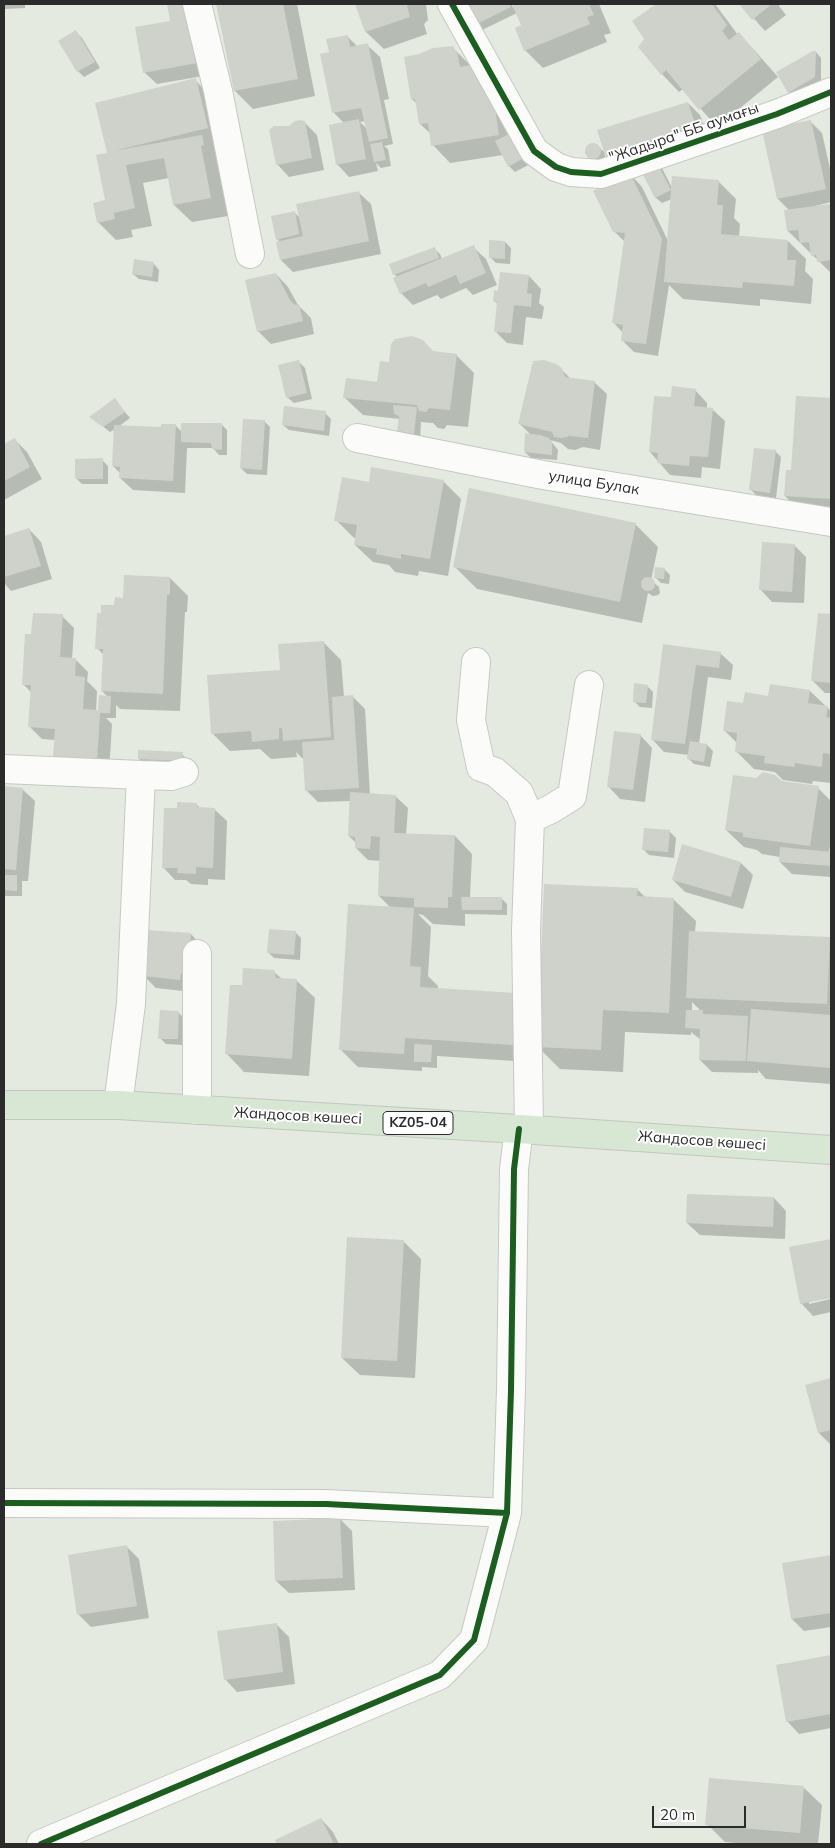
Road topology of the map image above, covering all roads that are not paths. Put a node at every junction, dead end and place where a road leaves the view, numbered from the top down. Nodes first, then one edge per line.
1 (197, 4) edge
2 (452, 4) edge
3 (831, 92) edge
4 (250, 254) dead end
5 (357, 438) dead end
6 (831, 522) edge
7 (476, 662) dead end
8 (589, 685) dead end
9 (4, 768) edge
10 (184, 772) dead end
11 (141, 775) junction
12 (530, 818) junction
13 (197, 954) dead end
14 (4, 1105) edge
15 (118, 1105) junction
16 (197, 1110) junction
17 (524, 1129) junction
18 (831, 1150) edge
19 (4, 1503) edge
20 (508, 1513) junction
21 (41, 1844) edge

1 - 4 street
2 - 3 street, "Жадыра" ББ аумағы
5 - 6 street, улица Булак
7 - 12 street
8 - 12 street
9 - 11 street
10 - 11 street
11 - 15 street
12 - 17 street
13 - 16 street
14 - 15 main road, Жандосов көшесі / KZ05-04
15 - 16 main road, Жандосов көшесі / KZ05-04
16 - 17 main road, Жандосов көшесі / KZ05-04
17 - 18 main road, Жандосов көшесі / KZ05-04
17 - 20 street
19 - 20 street
20 - 21 street

